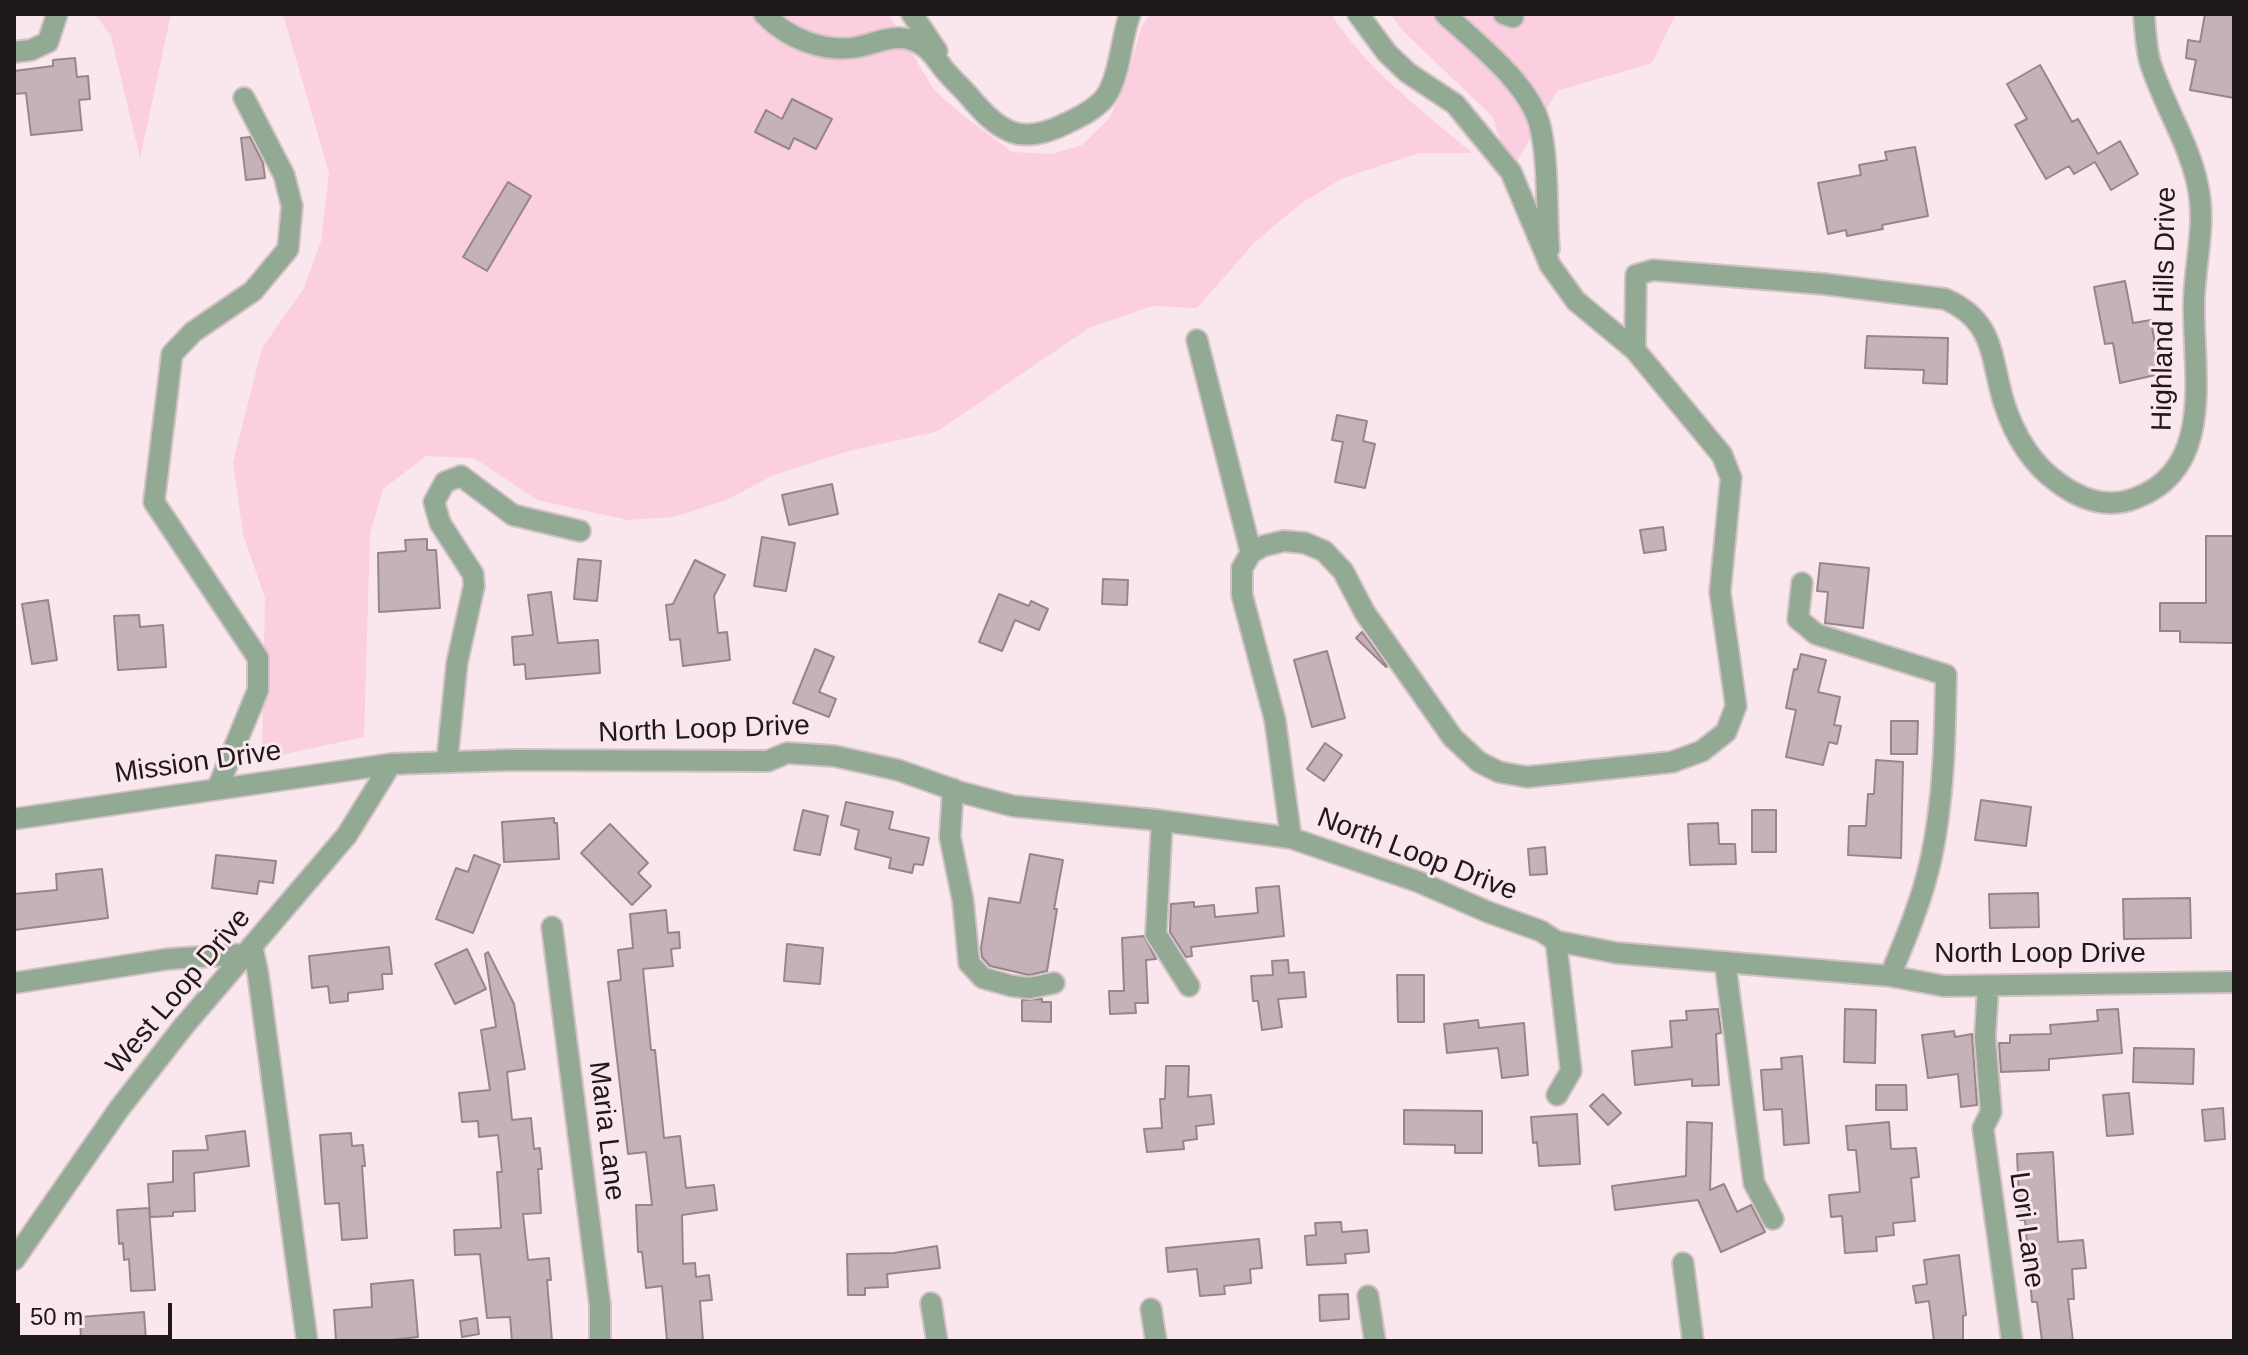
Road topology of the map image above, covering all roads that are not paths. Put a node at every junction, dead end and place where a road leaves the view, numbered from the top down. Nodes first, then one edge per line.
1 (57, 14) edge
2 (764, 14) edge
3 (912, 14) edge
4 (1130, 14) edge
5 (1358, 14) edge
6 (1445, 14) edge
7 (2144, 14) edge
8 (14, 52) edge
9 (959, 85) junction
10 (244, 98) dead end
11 (1550, 265) junction
12 (1197, 340) dead end
13 (1635, 350) junction
14 (580, 531) dead end
15 (1251, 553) junction
16 (1802, 583) dead end
17 (447, 761) junction
18 (391, 764) junction
19 (218, 787) junction
20 (953, 789) junction
21 (14, 819) edge
22 (1162, 821) junction
23 (1291, 838) junction
24 (552, 927) dead end
25 (1556, 941) junction
26 (248, 950) junction
27 (1725, 962) junction
28 (1890, 976) junction
29 (2234, 982) edge
30 (14, 983) edge
31 (1054, 983) dead end
32 (1189, 986) dead end
33 (1988, 986) junction
34 (1557, 1095) dead end
35 (1773, 1219) dead end
36 (14, 1260) edge
37 (1683, 1263) dead end
38 (1368, 1296) dead end
39 (931, 1303) dead end
40 (1151, 1309) dead end
41 (307, 1341) edge
42 (600, 1341) edge
43 (937, 1341) edge
44 (1156, 1341) edge
45 (1375, 1341) edge
46 (1693, 1341) edge
47 (2012, 1341) edge

1 - 8 street
2 - 9 street
3 - 9 street
4 - 9 street
5 - 11 street
6 - 11 street
7 - 13 street, Highland Hills Drive
10 - 19 street
11 - 13 street
12 - 15 street
13 - 15 street
14 - 17 street
15 - 23 street
16 - 28 street
17 - 18 street, North Loop Drive
17 - 20 street, North Loop Drive
18 - 19 street, Mission Drive
18 - 26 street, West Loop Drive
19 - 21 street, Mission Drive
20 - 22 street, North Loop Drive
20 - 31 street
22 - 23 street, North Loop Drive
22 - 32 street
23 - 25 street, North Loop Drive
24 - 42 street, Maria Lane
25 - 27 street, North Loop Drive
25 - 34 street
26 - 30 street
26 - 36 street, West Loop Drive
26 - 41 street
27 - 28 street, North Loop Drive
27 - 35 street
28 - 33 street, North Loop Drive
29 - 33 street, North Loop Drive
33 - 47 street, Lori Lane
37 - 46 street
38 - 45 street
39 - 43 street
40 - 44 street

